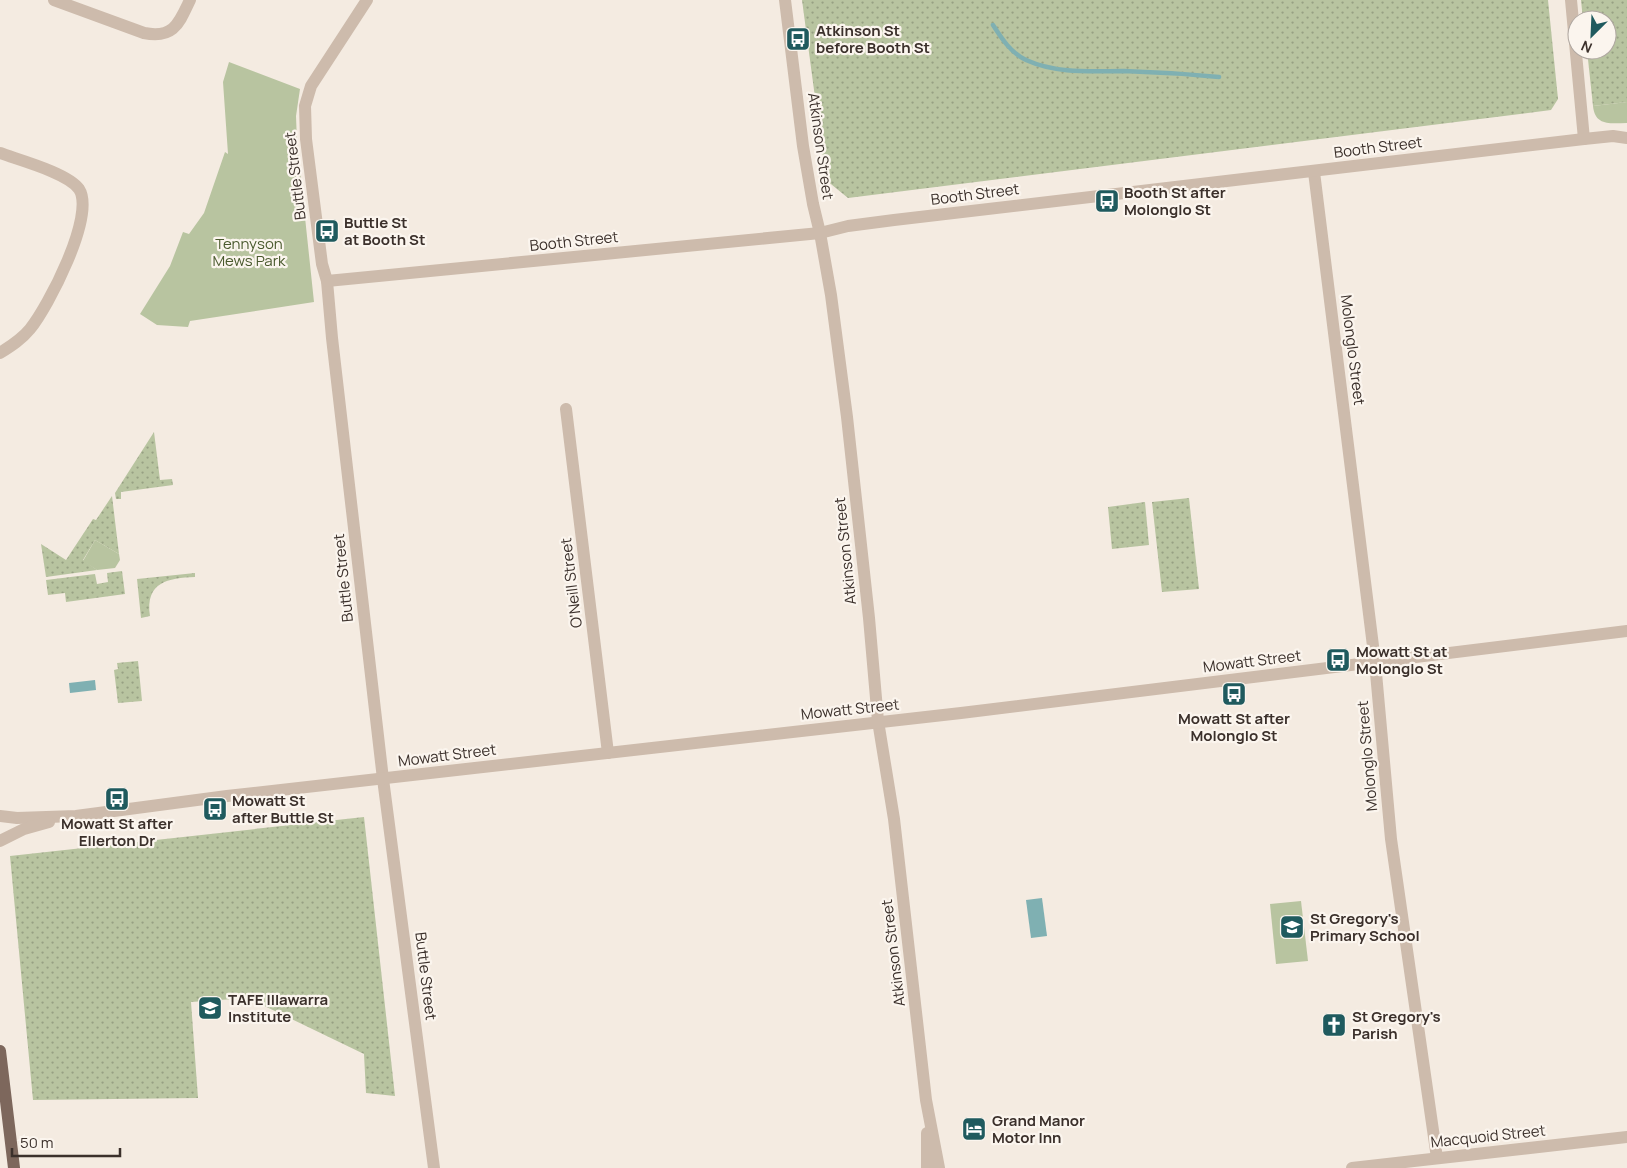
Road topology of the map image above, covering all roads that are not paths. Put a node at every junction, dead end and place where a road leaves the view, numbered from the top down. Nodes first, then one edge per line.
1 (54, 0) edge
2 (190, 0) edge
3 (367, 0) edge
4 (785, 0) edge
5 (1571, 0) edge
6 (1627, 138) edge
7 (1584, 139) junction
8 (0, 153) edge
9 (1314, 172) junction
10 (820, 233) junction
11 (327, 281) junction
12 (0, 353) edge
13 (566, 409) dead end
14 (1627, 631) edge
15 (1375, 662) junction
16 (878, 721) junction
17 (608, 753) junction
18 (383, 779) junction
19 (0, 816) edge
20 (76, 816) junction
21 (0, 841) edge
22 (0, 1051) edge
23 (926, 1100) junction
24 (1627, 1137) edge
25 (1437, 1158) junction
26 (14, 1168) edge
27 (434, 1168) edge
28 (927, 1168) edge
29 (939, 1168) edge
30 (1352, 1168) edge

1 - 2 street
3 - 11 street, Buttle Street
4 - 10 street, Atkinson Street
5 - 7 street
6 - 7 street, Booth Street
7 - 9 street, Booth Street
8 - 12 street
9 - 10 street, Booth Street
9 - 15 street, Molonglo Street
10 - 11 street, Booth Street
10 - 16 street, Atkinson Street
11 - 18 street, Buttle Street
13 - 17 street, O'Neill Street
14 - 15 street, Mowatt Street
15 - 16 street, Mowatt Street
15 - 25 street, Molonglo Street
16 - 17 street, Mowatt Street
16 - 23 street, Atkinson Street
17 - 18 street, Mowatt Street
18 - 20 street, Mowatt Street
18 - 27 street, Buttle Street
19 - 20 street, Mowatt Street
20 - 21 street, Mowatt Street
22 - 26 main road
23 - 28 street, Atkinson Street
23 - 29 street, Atkinson Street
24 - 25 street, Macquoid Street
25 - 30 street, Macquoid Street

